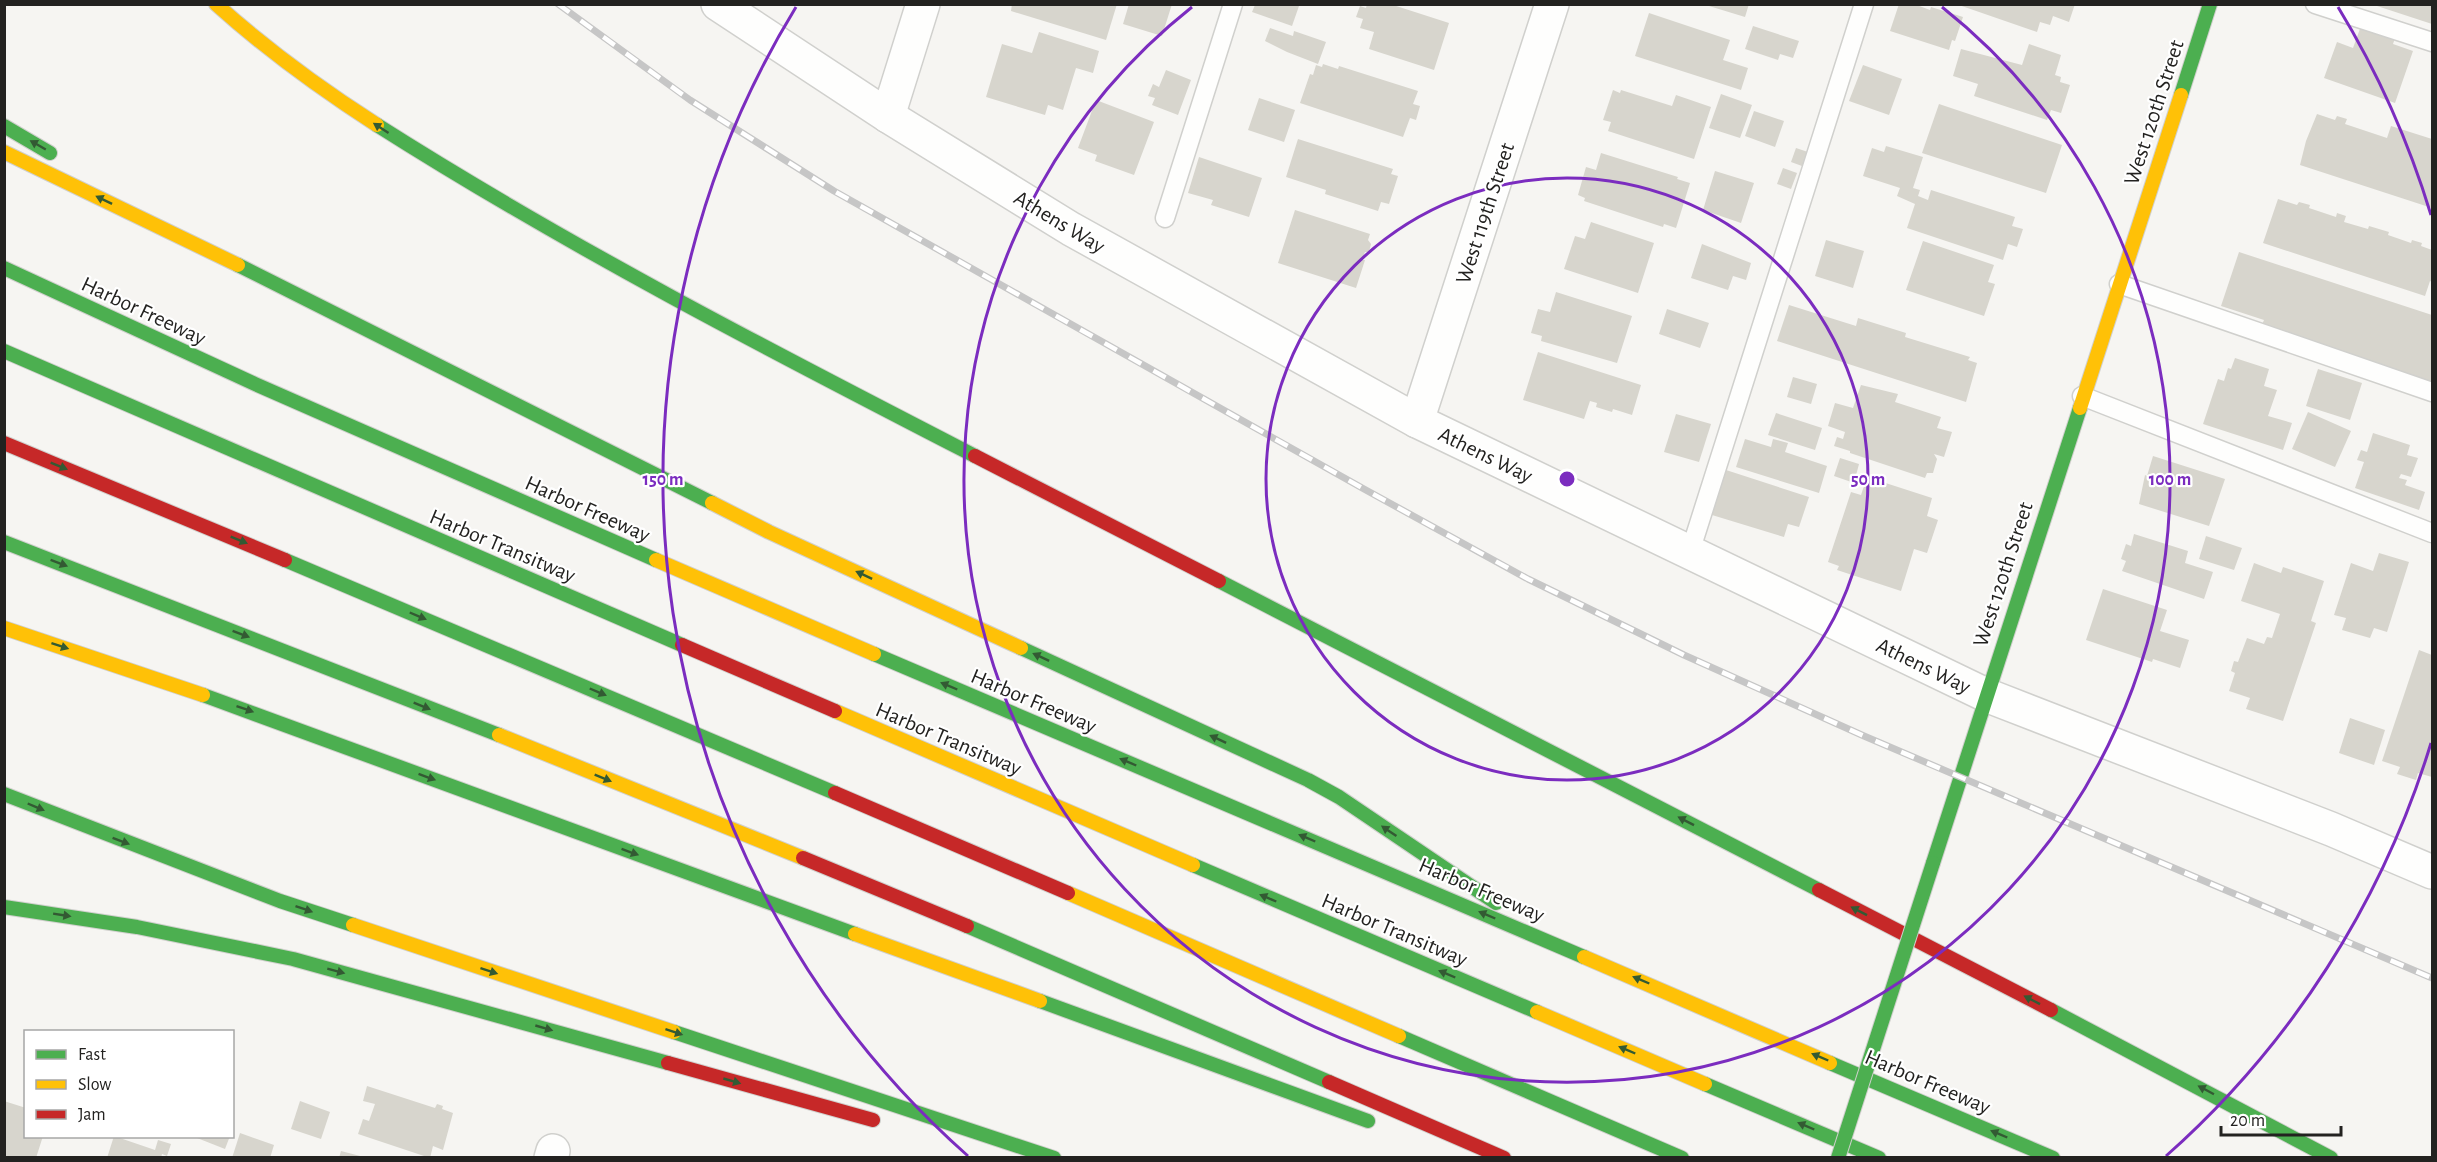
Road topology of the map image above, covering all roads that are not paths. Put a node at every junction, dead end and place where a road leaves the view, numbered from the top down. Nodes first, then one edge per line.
1 (216, 4) edge
2 (718, 4) edge
3 (923, 4) edge
4 (1233, 4) edge
5 (1552, 4) edge
6 (1864, 4) edge
7 (2210, 4) edge
8 (2315, 4) edge
9 (2433, 42) edge
10 (888, 117) junction
11 (4, 126) edge
12 (4, 152) edge
13 (66, 162) dead end
14 (107, 186) dead end
15 (1165, 218) dead end
16 (4, 268) edge
17 (251, 271) junction
18 (2119, 284) junction
19 (4, 351) edge
20 (2433, 392) edge
21 (2082, 396) junction
22 (1417, 421) junction
23 (4, 443) edge
24 (2433, 533) edge
25 (4, 542) edge
26 (1690, 552) junction
27 (4, 628) edge
28 (1986, 695) junction
29 (4, 794) edge
30 (2433, 872) edge
31 (4, 907) edge
32 (1580, 954) junction
33 (883, 1123) dead end
34 (1379, 1125) dead end
35 (1054, 1158) edge
36 (1504, 1158) edge
37 (1682, 1158) edge
38 (1838, 1158) edge
39 (1879, 1158) edge
40 (2053, 1158) edge
41 (2331, 1158) edge

41 -> 1 main road
2 - 10 street, Athens Way
3 - 10 street
4 - 15 lane
5 - 22 street, West 119th Street
6 - 26 lane
7 - 18 main road, West 120th Street
8 - 9 lane
10 - 22 street, Athens Way
13 -> 11 main road
17 -> 12 main road
14 - 17 main road
32 -> 16 main road, Harbor Freeway
32 -> 17 main road
18 - 20 lane
18 - 21 main road, West 120th Street
39 -> 19 main road, Harbor Transitway
21 - 24 lane
21 - 28 main road, West 120th Street
22 - 26 street, Athens Way
23 -> 37 main road
25 -> 36 main road
26 - 28 street, Athens Way
27 -> 34 main road
28 - 30 street, Athens Way
28 - 38 main road, West 120th Street, bridge
29 -> 35 main road
31 -> 33 main road
40 -> 32 main road, Harbor Freeway

